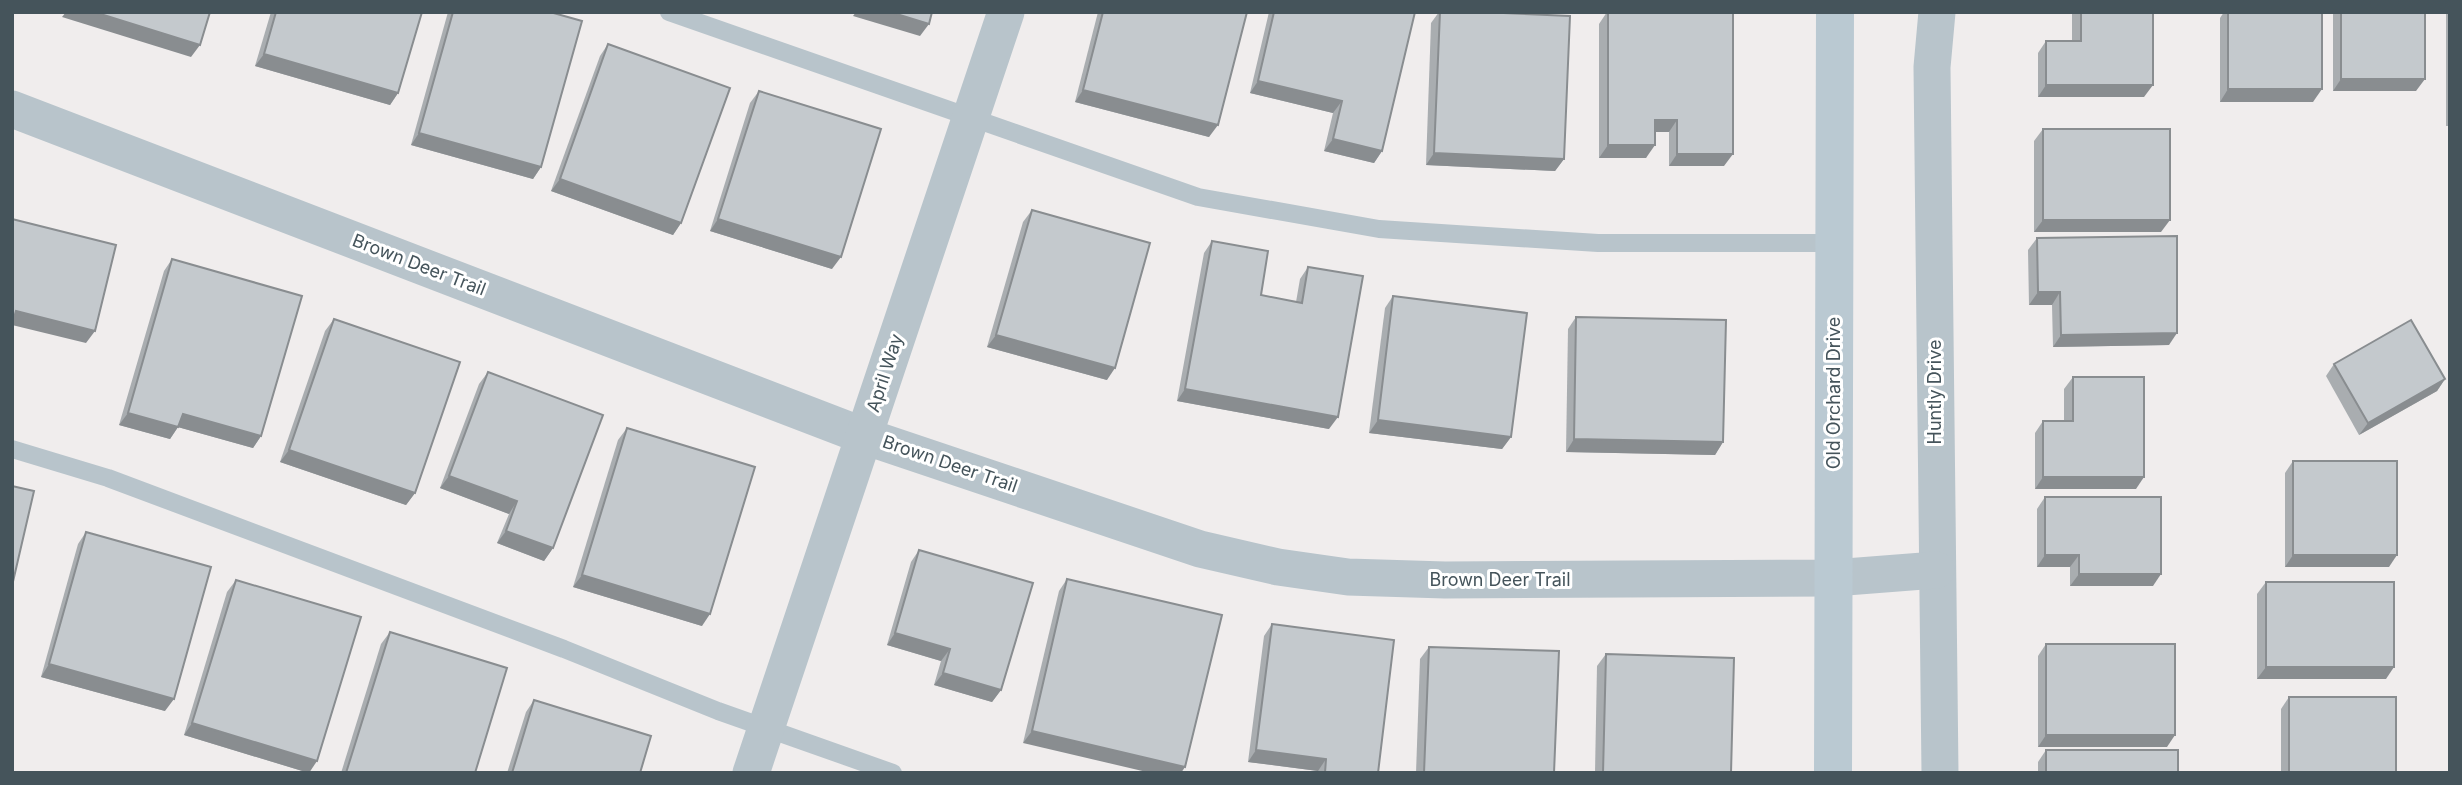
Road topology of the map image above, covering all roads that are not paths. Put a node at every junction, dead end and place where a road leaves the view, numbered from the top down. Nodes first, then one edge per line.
1 (669, 12) edge
2 (1006, 12) edge
3 (1835, 12) edge
4 (1937, 12) edge
5 (12, 110) edge
6 (970, 119) junction
7 (1835, 243) junction
8 (864, 436) junction
9 (12, 449) edge
10 (1936, 570) junction
11 (1833, 578) junction
12 (766, 727) junction
13 (751, 773) edge
14 (893, 773) edge
15 (1833, 773) edge
16 (1940, 773) edge

1 - 6 lane
2 - 6 street, April Way
3 - 7 street, Old Orchard Drive
4 - 10 street, Huntly Drive
5 - 8 street, Brown Deer Trail
6 - 7 lane
6 - 8 street, April Way
7 - 11 street, Old Orchard Drive
8 - 11 street, Brown Deer Trail
8 - 12 street, April Way
9 - 12 lane
10 - 11 street, Brown Deer Trail
10 - 16 street, Huntly Drive
11 - 15 street, Old Orchard Drive
12 - 13 street, April Way
12 - 14 lane

